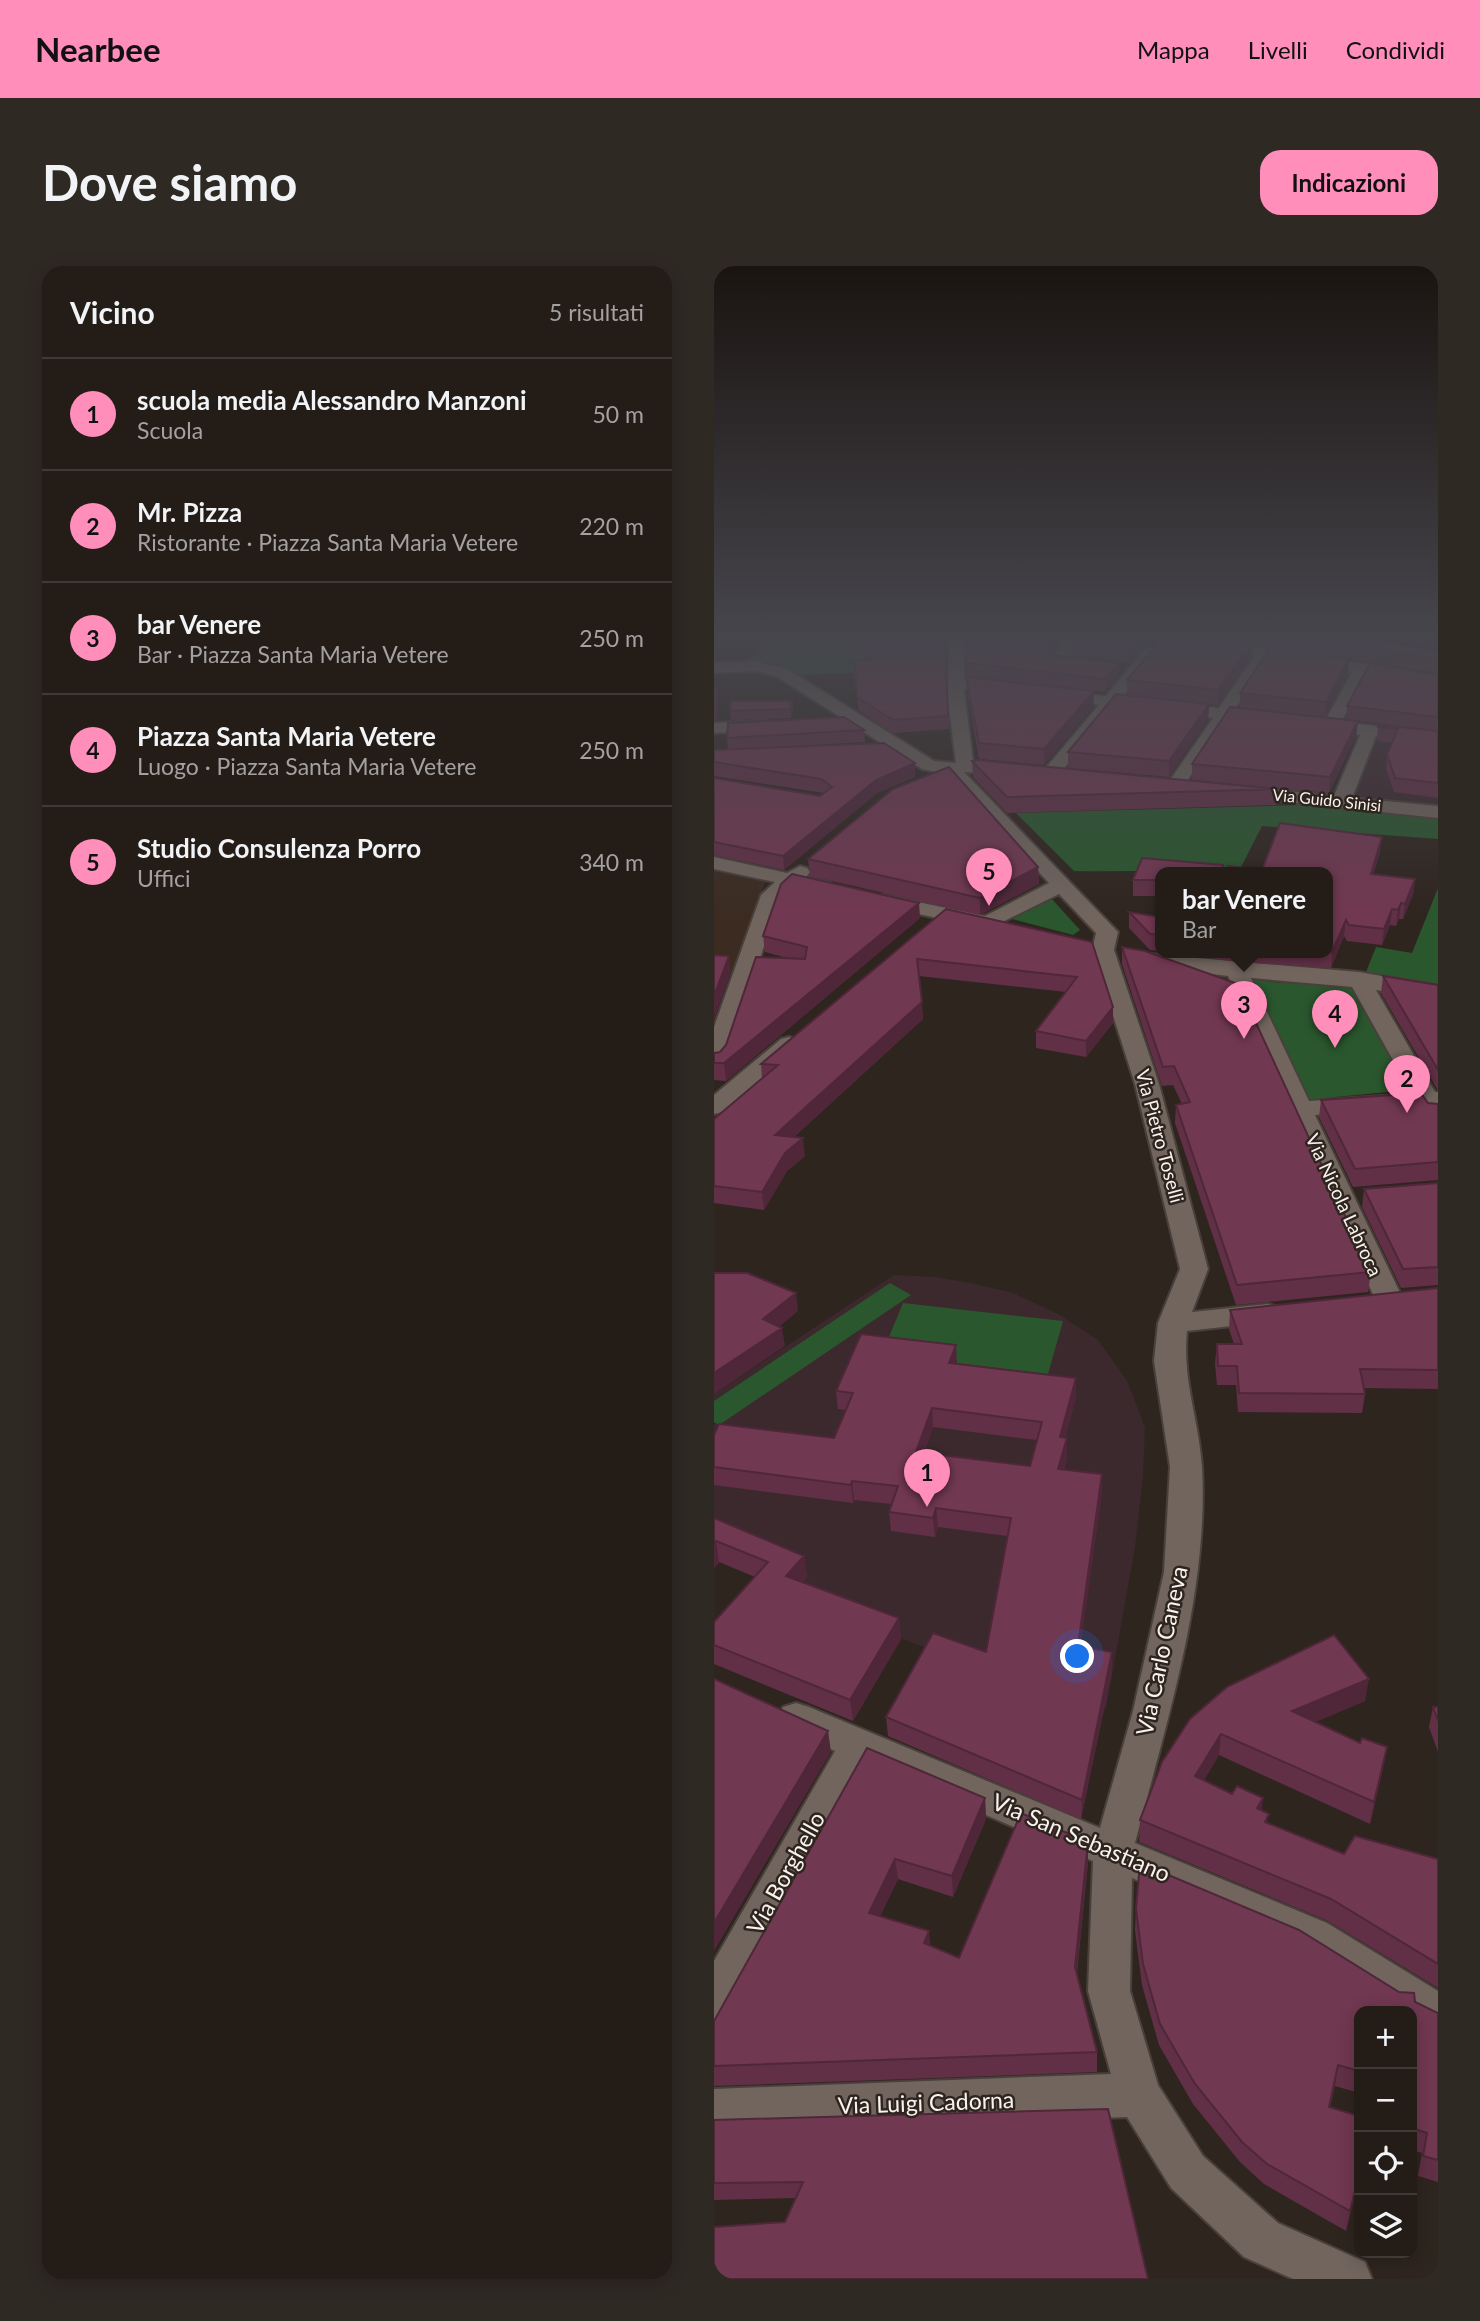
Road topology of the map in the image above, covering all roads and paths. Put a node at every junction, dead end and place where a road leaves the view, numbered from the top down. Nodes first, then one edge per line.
1 (873, 730) edge
2 (957, 730) edge
3 (1087, 730) edge
4 (1209, 730) edge
5 (1370, 730) joint
6 (1438, 738) edge
7 (902, 748) junction
8 (875, 749) edge
9 (958, 768) junction
10 (1051, 774) junction
11 (1078, 776) edge
12 (921, 783) edge
13 (1340, 801) junction
14 (1438, 812) edge
15 (714, 863) edge
16 (811, 863) edge
17 (791, 880) junction
18 (1062, 884) junction
19 (842, 891) edge
20 (867, 897) edge
21 (943, 914) junction
22 (988, 923) junction
23 (1013, 929) edge
24 (923, 931) edge
25 (1077, 944) edge
26 (1103, 950) junction
27 (1237, 972) junction
28 (1359, 979) junction
29 (1438, 993) edge
30 (808, 1028) edge
31 (714, 1061) edge
32 (1434, 1106) edge
33 (714, 1107) edge
34 (1300, 1109) junction
35 (1389, 1301) edge
36 (1295, 1311) edge
37 (1173, 1323) junction
38 (768, 1705) edge
39 (858, 1745) junction
40 (1112, 1851) junction
41 (714, 2001) edge
42 (1438, 2014) edge
43 (1139, 2095) junction
44 (714, 2111) edge
45 (1348, 2279) edge

1 - 7 street
2 - 9 street
3 - 10 street
4 - 13 street, Via Guido Sinisi
5 - 6 street
5 - 13 street
7 - 8 street
7 - 9 street
9 - 10 street
9 - 12 street
9 - 18 street
10 - 11 street
13 - 14 street, Via Guido Sinisi
15 - 17 street
16 - 17 street
17 - 19 street
17 - 31 street
18 - 22 street
18 - 26 street, Via Pietro Toselli
20 - 21 street
21 - 22 street
21 - 24 street
22 - 23 street
25 - 26 street
26 - 27 street
26 - 37 street, Via Pietro Toselli
27 - 28 street
27 - 34 street, Via Nicola Labroca
28 - 29 street
28 - 32 street
30 - 33 street
32 - 34 street
34 - 35 street, Via Nicola Labroca
36 - 37 street
37 - 40 street, Via Carlo Caneva
38 - 39 street, Via San Sebastiano
39 - 40 street, Via San Sebastiano
39 - 41 street, Via Borghello
40 - 42 street, Via San Sebastiano
40 - 43 street, Via Carlo Caneva
43 - 44 street, Via Luigi Cadorna
43 - 45 street, Via Carlo Caneva

